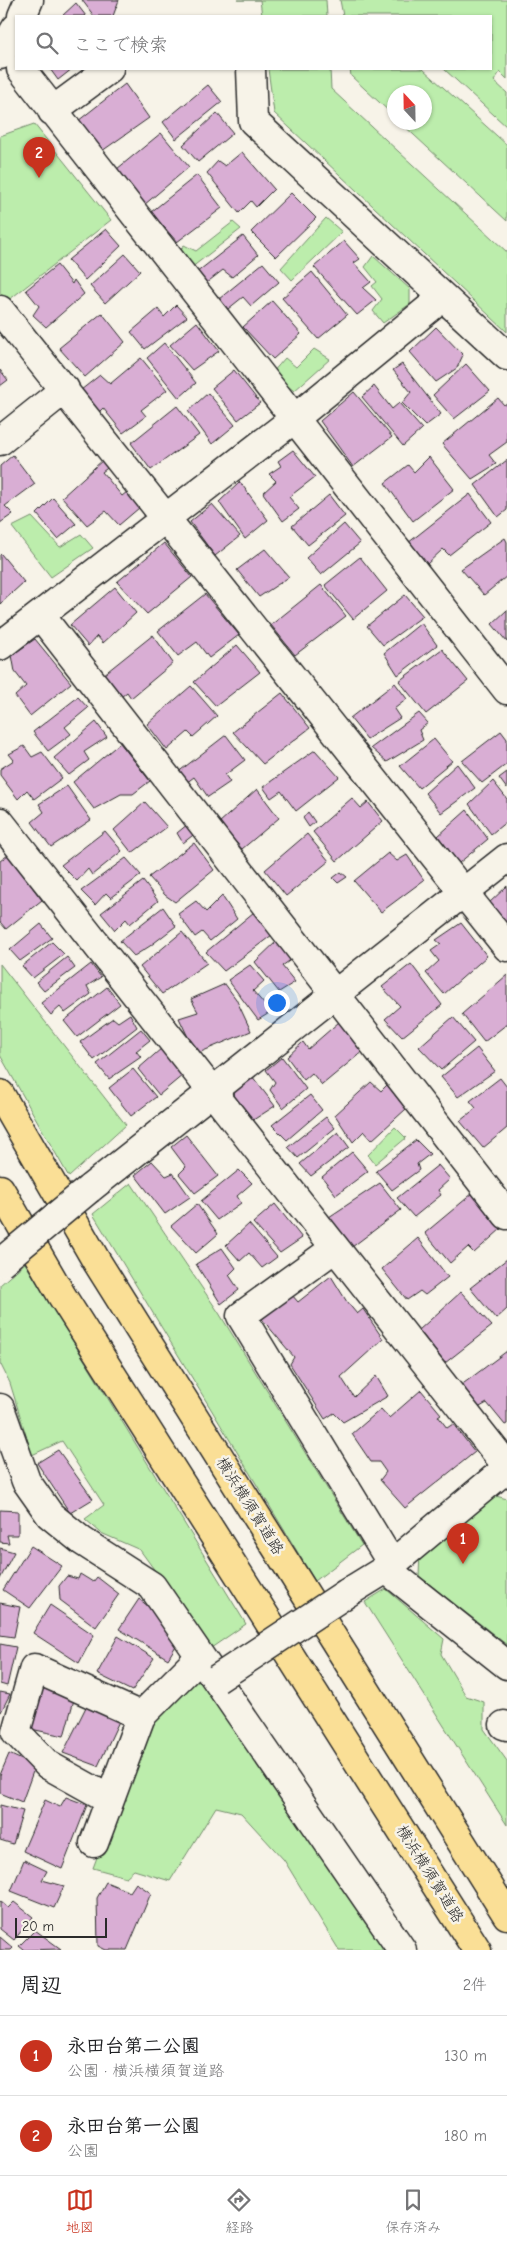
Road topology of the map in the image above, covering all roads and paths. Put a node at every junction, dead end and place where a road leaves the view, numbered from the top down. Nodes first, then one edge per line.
1 (29, 0) edge
2 (22, 15) edge
3 (22, 70) edge
4 (108, 70) edge
5 (251, 70) edge
6 (52, 111) junction
7 (443, 297) junction
8 (0, 310) edge
9 (507, 356) edge
10 (64, 389) junction
11 (294, 418) junction
12 (0, 441) edge
13 (165, 516) junction
14 (42, 616) junction
15 (0, 646) edge
16 (507, 690) edge
17 (0, 822) edge
18 (507, 858) edge
19 (464, 892) junction
20 (507, 947) edge
21 (335, 996) junction
22 (213, 1093) junction
23 (0, 1094) edge
24 (0, 1189) edge
25 (507, 1215) edge
26 (335, 1248) junction
27 (0, 1263) edge
28 (0, 1408) edge
29 (507, 1467) edge
30 (389, 1566) junction
31 (200, 1657) junction
32 (507, 1665) edge
33 (217, 1680) junction
34 (141, 1716) junction
35 (109, 1799) junction
36 (94, 1843) dead end
37 (507, 1914) edge
38 (402, 1950) edge
39 (477, 1950) edge

1 - 2 street
3 - 6 street
4 - 6 street
5 - 7 street
6 - 11 street
7 - 9 street
7 - 11 street
8 - 10 street
10 - 12 street
10 - 13 street
11 - 13 street
11 - 16 street
13 - 14 street
13 - 19 street
14 - 15 street
14 - 21 street
17 - 22 street
18 - 19 street
19 - 20 street
19 - 21 street
21 - 22 street
21 - 25 street
22 - 26 street
22 - 27 street, bridge
23 - 37 highway, 横浜横須賀道路
24 - 39 highway, 横浜横須賀道路
26 - 29 street
26 - 30 street
28 - 31 street
29 - 30 street
30 - 32 street
30 - 33 street, bridge
31 - 33 street
31 - 34 street
33 - 38 street
34 - 35 street
34 - 35 street
35 - 36 street

